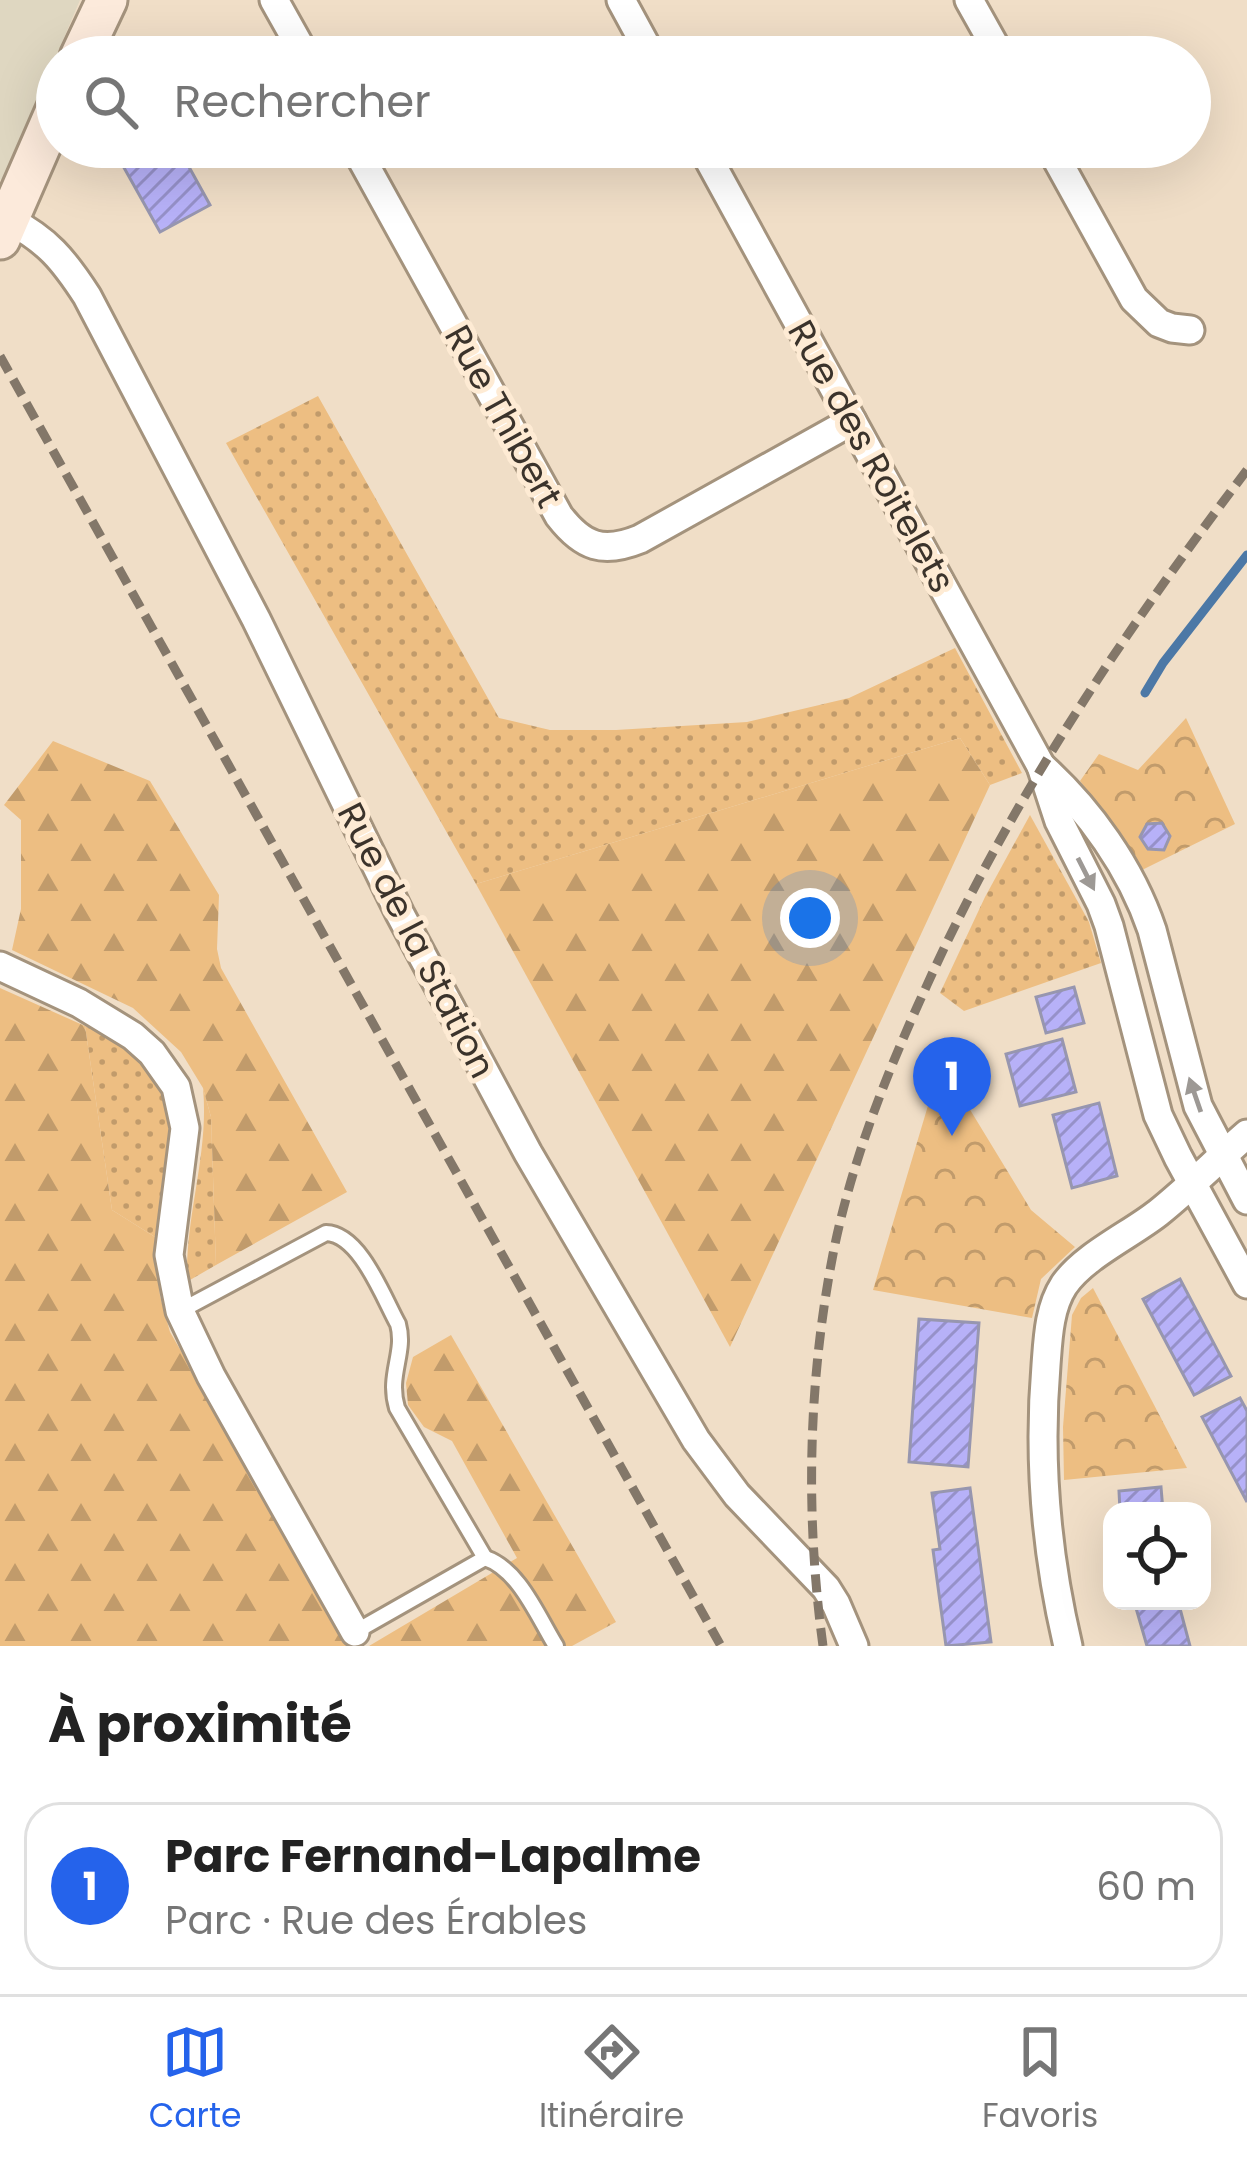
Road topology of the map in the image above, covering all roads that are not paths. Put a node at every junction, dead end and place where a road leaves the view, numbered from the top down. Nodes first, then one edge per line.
1 (107, 0) edge
2 (274, 0) edge
3 (621, 0) edge
4 (969, 0) edge
5 (90, 36) edge
6 (294, 36) edge
7 (641, 36) edge
8 (989, 36) edge
9 (36, 156) edge
10 (367, 168) edge
11 (713, 168) edge
12 (1062, 168) edge
13 (4, 230) edge
14 (1190, 330) dead end
15 (852, 421) junction
16 (1041, 766) junction
17 (0, 966) edge
18 (1247, 1134) edge
19 (1222, 1155) junction
20 (1192, 1183) junction
21 (1247, 1200) edge
22 (1247, 1284) edge
23 (180, 1311) junction
24 (485, 1558) junction
25 (355, 1632) joint
26 (556, 1646) edge
27 (854, 1646) edge
28 (1068, 1646) edge

1 - 5 street
2 - 6 street
3 - 7 street
4 - 8 street
9 - 13 street
10 - 15 street, Rue Thibert
11 - 15 street, Rue des Roitelets
12 - 14 street
13 - 27 street, Rue de la Station
15 - 16 street, Rue des Roitelets
19 -> 16 street, Rue des Roitelets
16 -> 20 street, Rue des Roitelets
17 - 23 street
18 - 19 street
19 - 20 street
19 - 21 street, Rue des Roitelets
20 - 22 street, Rue des Roitelets
20 - 28 street
23 - 24 lane
23 - 25 street
24 - 25 lane
24 - 26 lane

